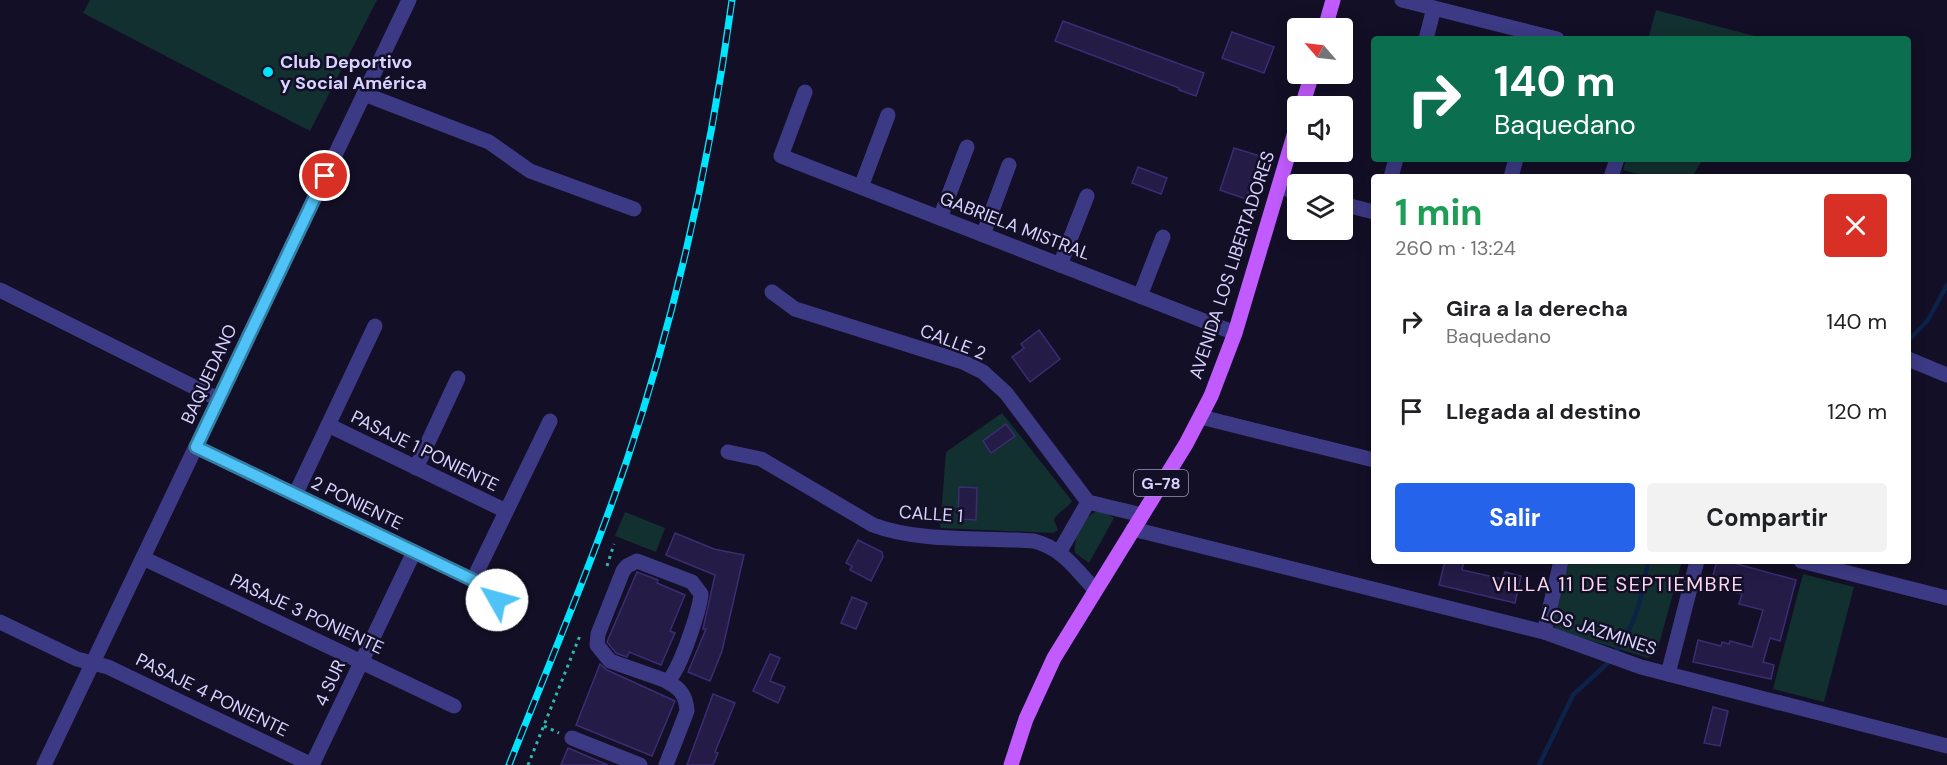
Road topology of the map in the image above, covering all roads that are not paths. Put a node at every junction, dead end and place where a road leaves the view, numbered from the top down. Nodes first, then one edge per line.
1 (409, 0) edge
2 (1333, 0) edge
3 (1402, 0) edge
4 (1434, 8) junction
5 (1328, 18) edge
6 (1427, 36) edge
7 (1542, 36) edge
8 (806, 92) dead end
9 (364, 94) junction
10 (888, 115) dead end
11 (967, 147) dead end
12 (1287, 160) edge
13 (1009, 165) dead end
14 (861, 187) junction
15 (1279, 187) junction
16 (1287, 189) edge
17 (1087, 196) dead end
18 (1353, 207) edge
19 (634, 209) dead end
20 (1371, 211) edge
21 (940, 218) junction
22 (982, 235) junction
23 (1163, 237) dead end
24 (1060, 265) junction
25 (0, 290) edge
26 (772, 292) dead end
27 (1140, 296) junction
28 (375, 326) dead end
29 (1235, 333) junction
30 (1911, 360) edge
31 (1947, 375) edge
32 (458, 378) dead end
33 (218, 399) junction
34 (1201, 417) junction
35 (550, 421) dead end
36 (328, 425) junction
37 (196, 447) junction
38 (728, 452) dead end
39 (1371, 459) edge
40 (416, 468) junction
41 (295, 495) junction
42 (1088, 502) junction
43 (506, 512) junction
44 (1142, 515) junction
45 (1133, 529) junction
46 (1060, 551) junction
47 (414, 552) junction
48 (142, 558) junction
49 (1560, 564) edge
50 (1696, 564) edge
51 (1813, 564) edge
52 (473, 580) junction
53 (1095, 590) junction
54 (1947, 598) edge
55 (497, 600) dead end
56 (0, 622) edge
57 (1544, 632) junction
58 (361, 662) junction
59 (93, 663) junction
60 (1668, 674) junction
61 (666, 681) junction
62 (454, 706) dead end
63 (572, 738) dead end
64 (1947, 746) edge
65 (45, 765) edge
66 (312, 765) edge
67 (640, 765) edge
68 (666, 765) edge
69 (1011, 765) edge

1 - 9 street, BAQUEDANO
2 - 5 main road
3 - 4 street
4 - 6 street
4 - 7 street
8 - 14 street, GABRIELA MISTRAL
9 - 19 street
9 - 33 street, BAQUEDANO
10 - 14 street
11 - 21 street
12 - 15 main road, AVENIDA LOS LIBERTADORES / G-78
13 - 22 street
14 - 21 street, GABRIELA MISTRAL
15 - 16 street
15 - 29 main road, AVENIDA LOS LIBERTADORES / G-78
17 - 24 street
18 - 20 street
21 - 22 street, GABRIELA MISTRAL
22 - 24 street, GABRIELA MISTRAL
23 - 27 street
24 - 27 street, GABRIELA MISTRAL
25 - 33 street
26 - 42 street, CALLE 2
27 - 29 street, GABRIELA MISTRAL
28 - 36 street
29 - 34 main road, AVENIDA LOS LIBERTADORES / G-78
30 - 31 street
32 - 40 street
33 - 37 street, BAQUEDANO
34 - 39 street
34 - 44 main road, AVENIDA LOS LIBERTADORES / G-78
35 - 43 street
36 - 40 street, PASAJE 1 PONIENTE
36 - 41 street
37 - 41 street, 2 PONIENTE
37 - 48 street, BAQUEDANO
38 - 46 street, CALLE 1
40 - 43 street, PASAJE 1 PONIENTE
41 - 47 street, 2 PONIENTE
42 - 44 street
42 - 46 street
43 - 52 street
44 - 45 main road, AVENIDA LOS LIBERTADORES / G-78
45 - 53 main road, AVENIDA LOS LIBERTADORES / G-78
45 - 57 street, LOS JAZMINES
46 - 53 street, CALLE 1
47 - 52 street, 2 PONIENTE
47 - 58 street, 4 SUR
48 - 58 street, PASAJE 3 PONIENTE
48 - 59 street, BAQUEDANO
49 - 57 street
50 - 60 street
51 - 54 street
52 - 55 street, 2 PONIENTE
53 - 69 main road, AVENIDA LOS LIBERTADORES / G-78
56 - 59 street, PASAJE 4 PONIENTE
57 - 60 street, LOS JAZMINES
58 - 62 street, PASAJE 3 PONIENTE
58 - 66 street, 4 SUR
59 - 65 street, BAQUEDANO
59 - 66 street, PASAJE 4 PONIENTE
60 - 64 street, LOS JAZMINES
61 - 61 street
61 - 68 street
63 - 67 street

